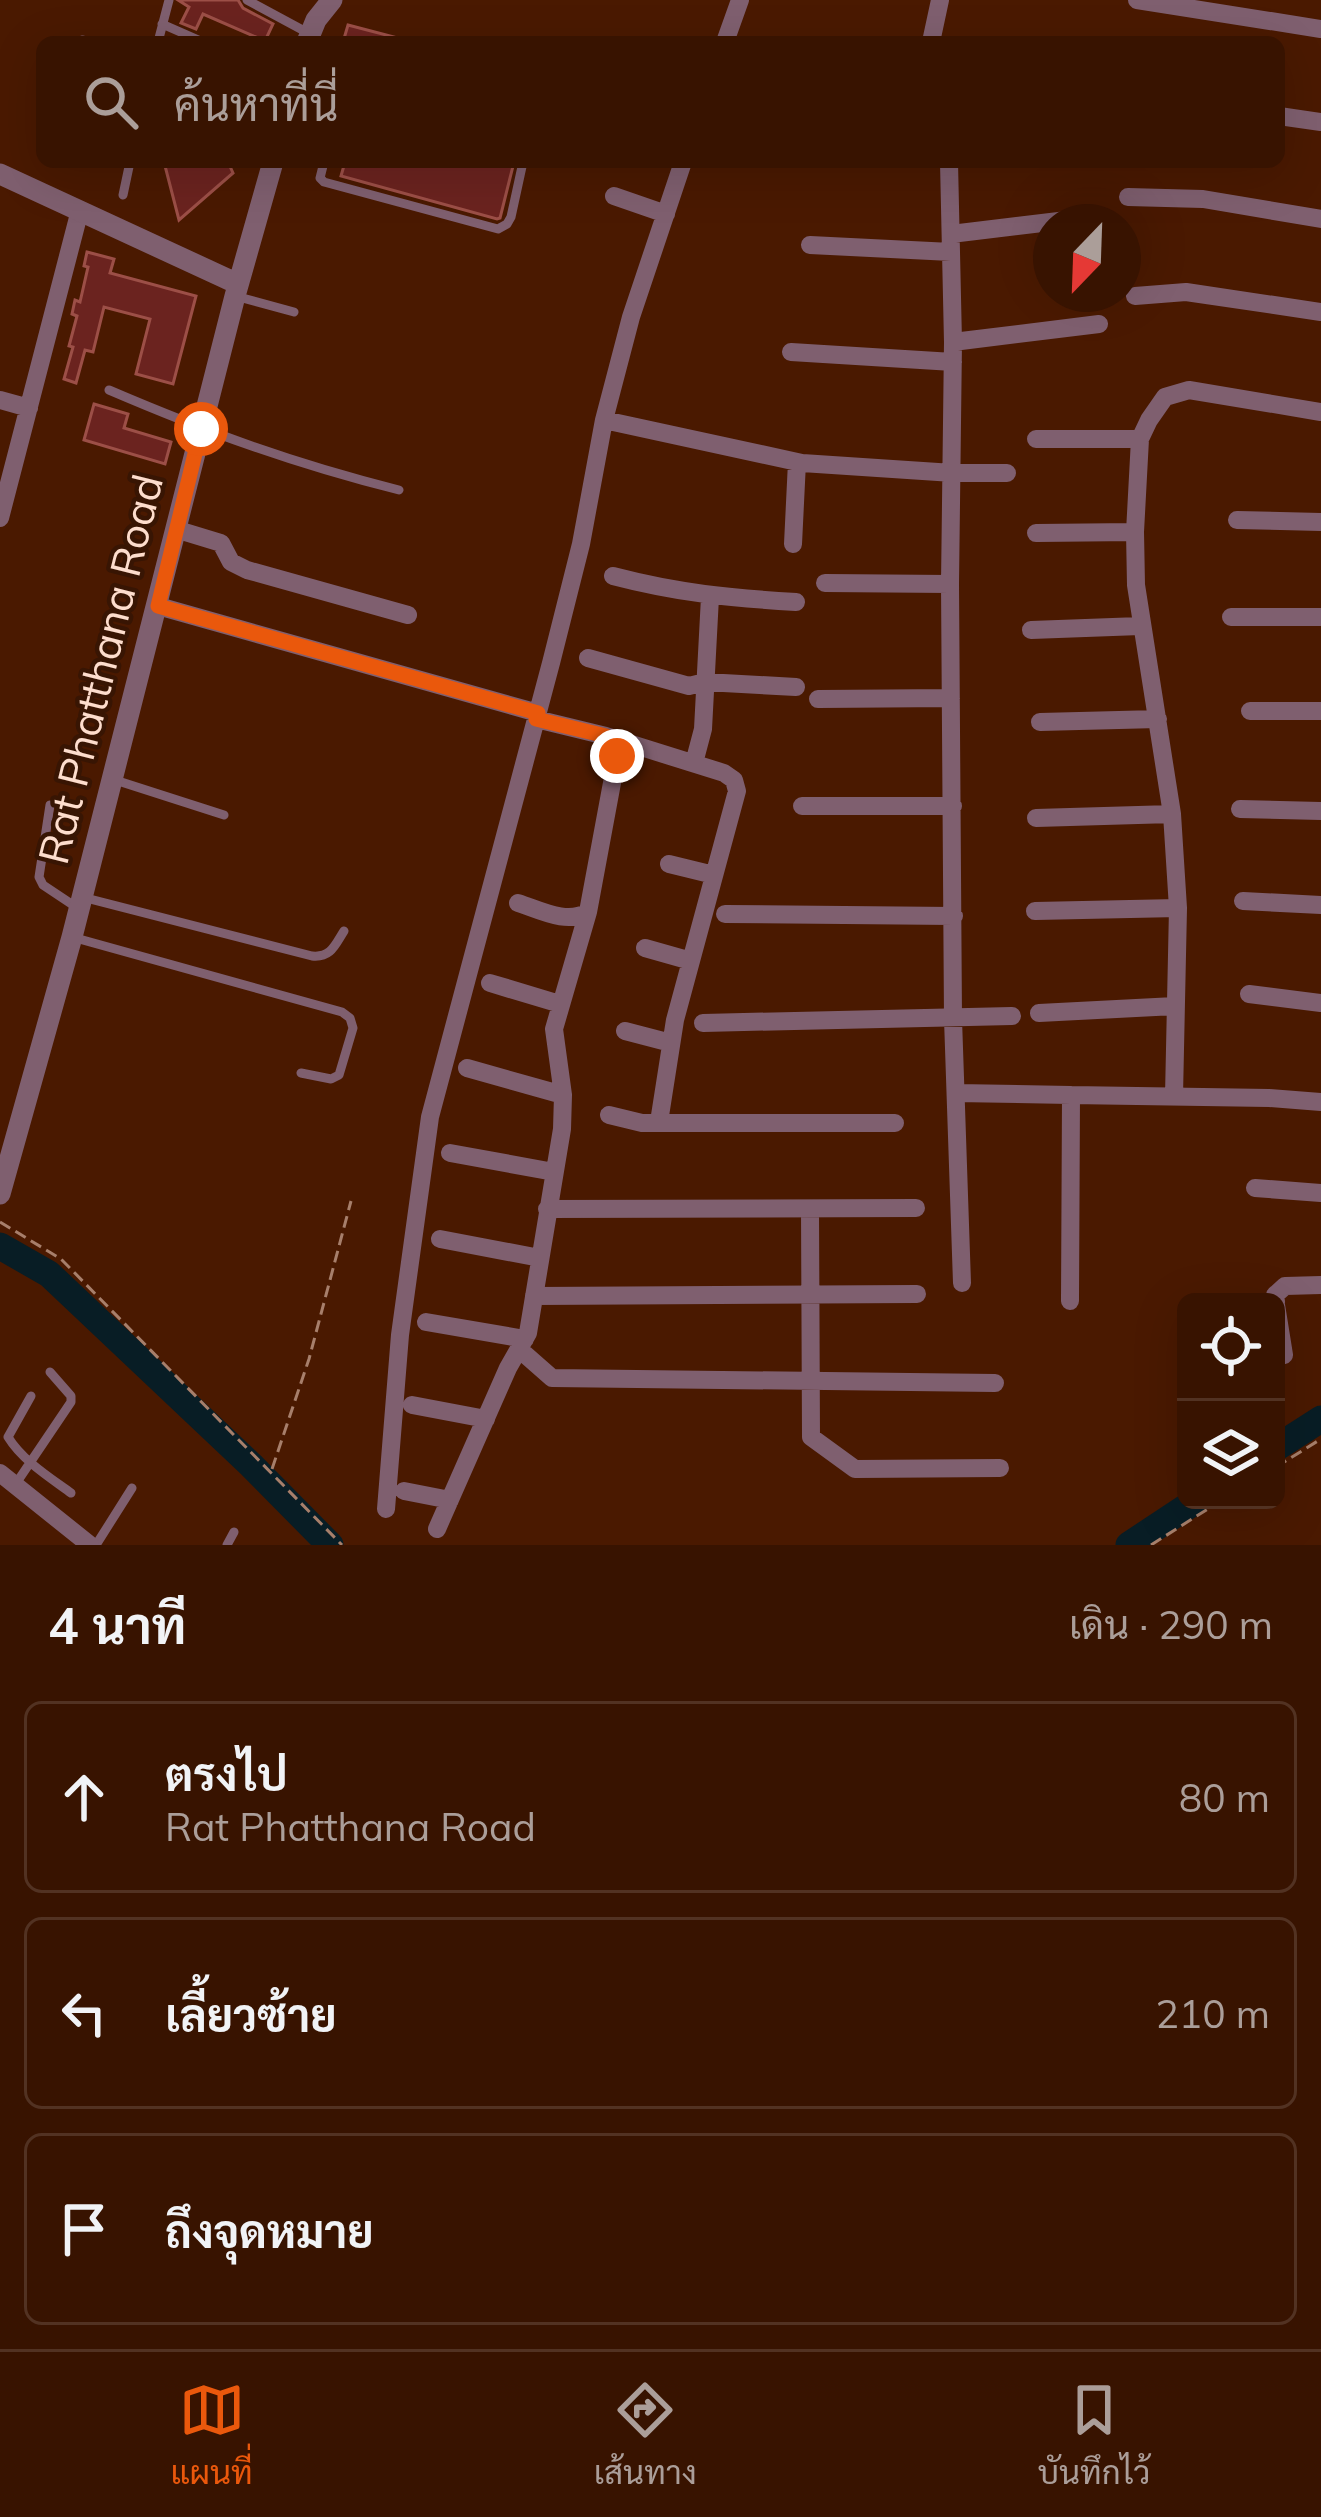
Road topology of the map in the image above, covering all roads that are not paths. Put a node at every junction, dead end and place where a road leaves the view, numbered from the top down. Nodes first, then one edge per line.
1 (169, 0) edge
2 (248, 0) edge
3 (332, 0) edge
4 (740, 0) edge
5 (940, 0) edge
6 (1137, 0) edge
7 (162, 24) junction
8 (1321, 29) edge
9 (159, 36) edge
10 (189, 36) edge
11 (306, 36) edge
12 (310, 36) edge
13 (727, 36) edge
14 (932, 36) edge
15 (1285, 117) edge
16 (1321, 122) edge
17 (129, 168) edge
18 (271, 168) edge
19 (322, 168) edge
20 (522, 168) edge
21 (681, 168) edge
22 (949, 168) edge
23 (0, 174) edge
24 (123, 195) dead end
25 (614, 196) dead end
26 (1128, 197) dead end
27 (80, 209) junction
28 (666, 214) junction
29 (1321, 219) edge
30 (1033, 228) edge
31 (951, 243) junction
32 (810, 244) dead end
33 (236, 290) junction
34 (1141, 296) edge
35 (294, 312) dead end
36 (1321, 312) edge
37 (1099, 324) dead end
38 (791, 352) dead end
39 (953, 352) junction
40 (110, 390) dead end
41 (0, 400) edge
42 (29, 408) junction
43 (1321, 412) edge
44 (604, 419) junction
45 (201, 429) junction
46 (1036, 439) dead end
47 (1140, 439) junction
48 (797, 462) junction
49 (952, 473) junction
50 (1007, 473) dead end
51 (398, 490) dead end
52 (1, 513) edge
53 (1237, 520) dead end
54 (1321, 522) edge
55 (176, 530) junction
56 (1135, 532) junction
57 (1036, 533) dead end
58 (793, 544) dead end
59 (613, 577) dead end
60 (824, 583) dead end
61 (950, 584) junction
62 (710, 596) junction
63 (796, 602) dead end
64 (158, 606) junction
65 (408, 615) dead end
66 (1231, 617) dead end
67 (1321, 617) edge
68 (1140, 626) junction
69 (1031, 631) dead end
70 (588, 658) dead end
71 (705, 682) junction
72 (796, 687) dead end
73 (951, 698) junction
74 (818, 699) dead end
75 (1250, 711) dead end
76 (1321, 711) edge
77 (537, 716) junction
78 (1158, 719) junction
79 (1040, 722) dead end
80 (606, 736) junction
81 (694, 763) junction
82 (112, 779) junction
83 (50, 805) dead end
84 (802, 806) dead end
85 (953, 806) junction
86 (1240, 809) dead end
87 (1321, 811) edge
88 (1172, 814) junction
89 (224, 815) dead end
90 (1036, 818) dead end
91 (670, 864) dead end
92 (714, 875) junction
93 (1243, 902) dead end
94 (81, 903) junction
95 (518, 903) dead end
96 (1321, 905) edge
97 (1178, 908) junction
98 (1035, 911) dead end
99 (588, 912) junction
100 (725, 914) dead end
101 (954, 916) junction
102 (344, 931) dead end
103 (72, 937) junction
104 (645, 947) dead end
105 (691, 961) junction
106 (490, 983) dead end
107 (1250, 994) dead end
108 (1321, 1003) edge
109 (560, 1004) junction
110 (1175, 1006) junction
111 (1039, 1013) dead end
112 (1012, 1016) dead end
113 (952, 1019) junction
114 (703, 1023) dead end
115 (625, 1031) dead end
116 (671, 1043) junction
117 (467, 1068) dead end
118 (301, 1073) dead end
119 (956, 1093) junction
120 (562, 1095) junction
121 (1071, 1095) junction
122 (1174, 1096) junction
123 (1321, 1102) edge
124 (609, 1114) dead end
125 (659, 1122) junction
126 (895, 1123) dead end
127 (450, 1153) dead end
128 (554, 1172) junction
129 (1256, 1188) dead end
130 (1321, 1193) edge
131 (0, 1195) edge
132 (916, 1208) dead end
133 (547, 1209) junction
134 (810, 1209) junction
135 (440, 1239) dead end
136 (540, 1258) junction
137 (962, 1283) dead end
138 (1321, 1285) edge
139 (1276, 1293) edge
140 (809, 1294) junction
141 (916, 1294) dead end
142 (534, 1296) junction
143 (1070, 1301) dead end
144 (426, 1322) dead end
145 (522, 1344) junction
146 (50, 1372) dead end
147 (811, 1381) junction
148 (994, 1383) dead end
149 (32, 1396) dead end
150 (412, 1405) dead end
151 (486, 1419) junction
152 (31, 1462) junction
153 (1000, 1468) dead end
154 (8, 1479) edge
155 (132, 1488) dead end
156 (404, 1491) dead end
157 (71, 1493) dead end
158 (450, 1500) junction
159 (386, 1509) dead end
160 (437, 1529) dead end
161 (234, 1532) dead end
162 (93, 1545) edge
163 (226, 1545) edge

1 - 7 lane
2 - 11 lane
3 - 12 street
4 - 13 street
5 - 14 street
6 - 8 street
7 - 9 lane
7 - 10 lane
15 - 16 street
17 - 24 lane
18 - 33 street, Rat Phatthana Road
19 - 20 lane
21 - 28 street
22 - 31 street
23 - 27 street
25 - 28 street
26 - 29 street
27 - 33 street
27 - 42 street
28 - 44 street
30 - 31 street
31 - 32 street
31 - 39 street
33 - 35 lane
33 - 45 street, Rat Phatthana Road
34 - 36 street
37 - 39 street
38 - 39 street
39 - 49 street
40 - 45 lane
41 - 42 street
42 - 52 street
43 - 47 street
44 - 48 street
44 - 77 street
45 - 51 lane
45 - 55 street, Rat Phatthana Road
46 - 47 street
47 - 56 street
48 - 49 street
48 - 58 street
49 - 50 street
49 - 61 street
53 - 54 street
55 - 64 street, Rat Phatthana Road
55 - 65 street
56 - 57 street
56 - 68 street
59 - 62 street
60 - 61 street
61 - 73 street
62 - 63 street
62 - 71 street
64 - 77 street
64 - 82 street, Rat Phatthana Road
66 - 67 street
68 - 69 street
68 - 78 street
70 - 71 street
71 - 72 street
71 - 81 street
73 - 74 street
73 - 85 street
75 - 76 street
77 - 80 street
77 - 159 street
78 - 79 street
78 - 88 street
80 - 81 street
80 - 99 street
81 - 92 street
82 - 89 lane
82 - 94 street, Rat Phatthana Road
83 - 94 lane
84 - 85 street
85 - 101 street
86 - 87 street
88 - 90 street
88 - 97 street
91 - 92 street
92 - 105 street
93 - 96 street
94 - 102 lane
94 - 103 street, Rat Phatthana Road
95 - 99 street
97 - 98 street
97 - 110 street
99 - 109 street
100 - 101 street
101 - 113 street
103 - 118 lane
103 - 131 street, Rat Phatthana Road
104 - 105 street
105 - 116 street
106 - 109 street
107 - 108 street
109 - 120 street
110 - 111 street
110 - 122 street
112 - 113 street
113 - 114 street
113 - 119 street
115 - 116 street
116 - 125 street
117 - 120 street
119 - 121 street
119 - 137 street
120 - 128 street
121 - 122 street
121 - 143 street
122 - 123 street
124 - 125 street
125 - 126 street
127 - 128 street
128 - 133 street
129 - 130 street
132 - 134 street
133 - 134 street
133 - 136 street
134 - 140 street
135 - 136 street
136 - 142 street
138 - 139 street
140 - 141 street
140 - 142 street
140 - 147 street
142 - 145 street
144 - 145 street
145 - 147 street
145 - 151 street
146 - 152 lane
147 - 148 street
147 - 153 street
149 - 152 lane
150 - 151 street
151 - 158 street
152 - 154 lane
152 - 157 lane
154 - 162 street
155 - 162 lane
156 - 158 street
158 - 160 street
161 - 163 lane

